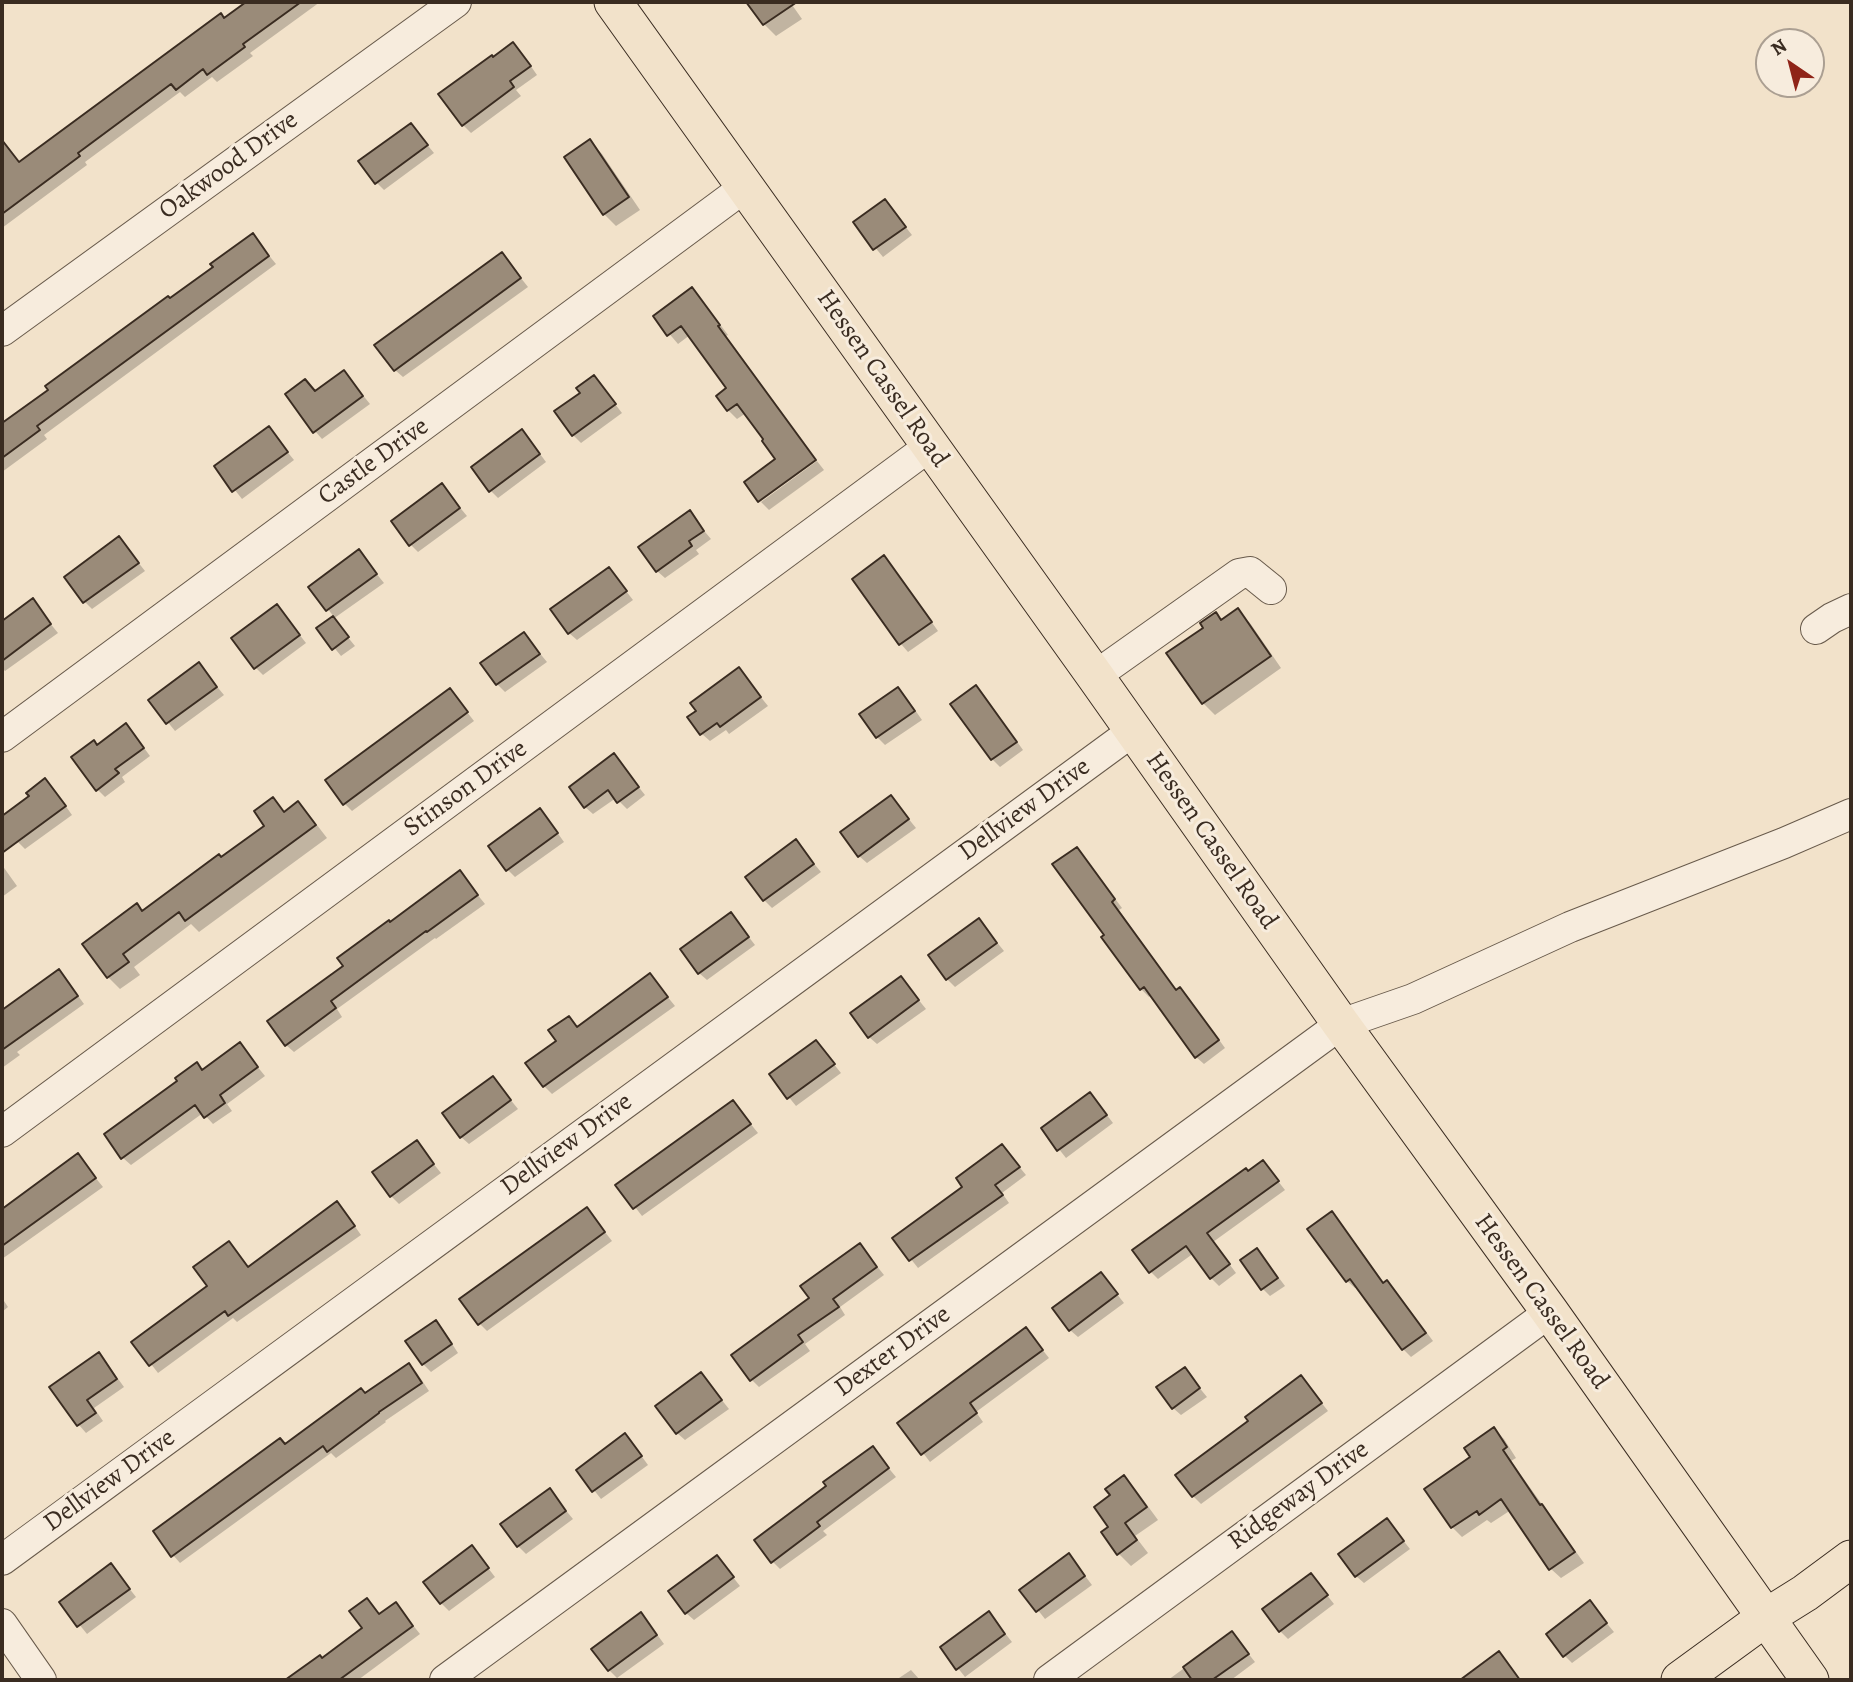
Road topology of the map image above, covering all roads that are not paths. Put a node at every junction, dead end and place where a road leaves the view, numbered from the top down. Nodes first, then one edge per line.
1 (456, 2) edge
2 (613, 2) edge
3 (746, 187) junction
4 (2, 331) edge
5 (930, 446) junction
6 (1271, 589) dead end
7 (1851, 609) edge
8 (1816, 629) dead end
9 (1095, 676) junction
10 (1133, 730) junction
11 (2, 737) edge
12 (1851, 814) edge
13 (1341, 1024) junction
14 (2, 1132) edge
15 (1550, 1312) junction
16 (1851, 1559) edge
17 (2, 1560) edge
18 (1765, 1618) junction
19 (2, 1624) edge
20 (41, 1680) edge
21 (446, 1680) edge
22 (1049, 1680) edge
23 (1681, 1680) edge
24 (1810, 1680) edge

1 - 4 street, Oakwood Drive
2 - 3 main road, Hessen Cassel Road
3 - 5 main road, Hessen Cassel Road
3 - 11 street, Castle Drive
5 - 9 main road, Hessen Cassel Road
5 - 14 street, Stinson Drive
6 - 9 street
7 - 8 street
9 - 10 main road, Hessen Cassel Road
10 - 13 main road, Hessen Cassel Road
10 - 17 street, Dellview Drive
12 - 13 street, Dexter Drive
13 - 15 main road, Hessen Cassel Road
13 - 21 street, Dexter Drive
15 - 18 main road, Hessen Cassel Road
15 - 22 street, Ridgeway Drive
16 - 18 main road
18 - 23 main road
18 - 24 main road, Hessen Cassel Road
19 - 20 street

